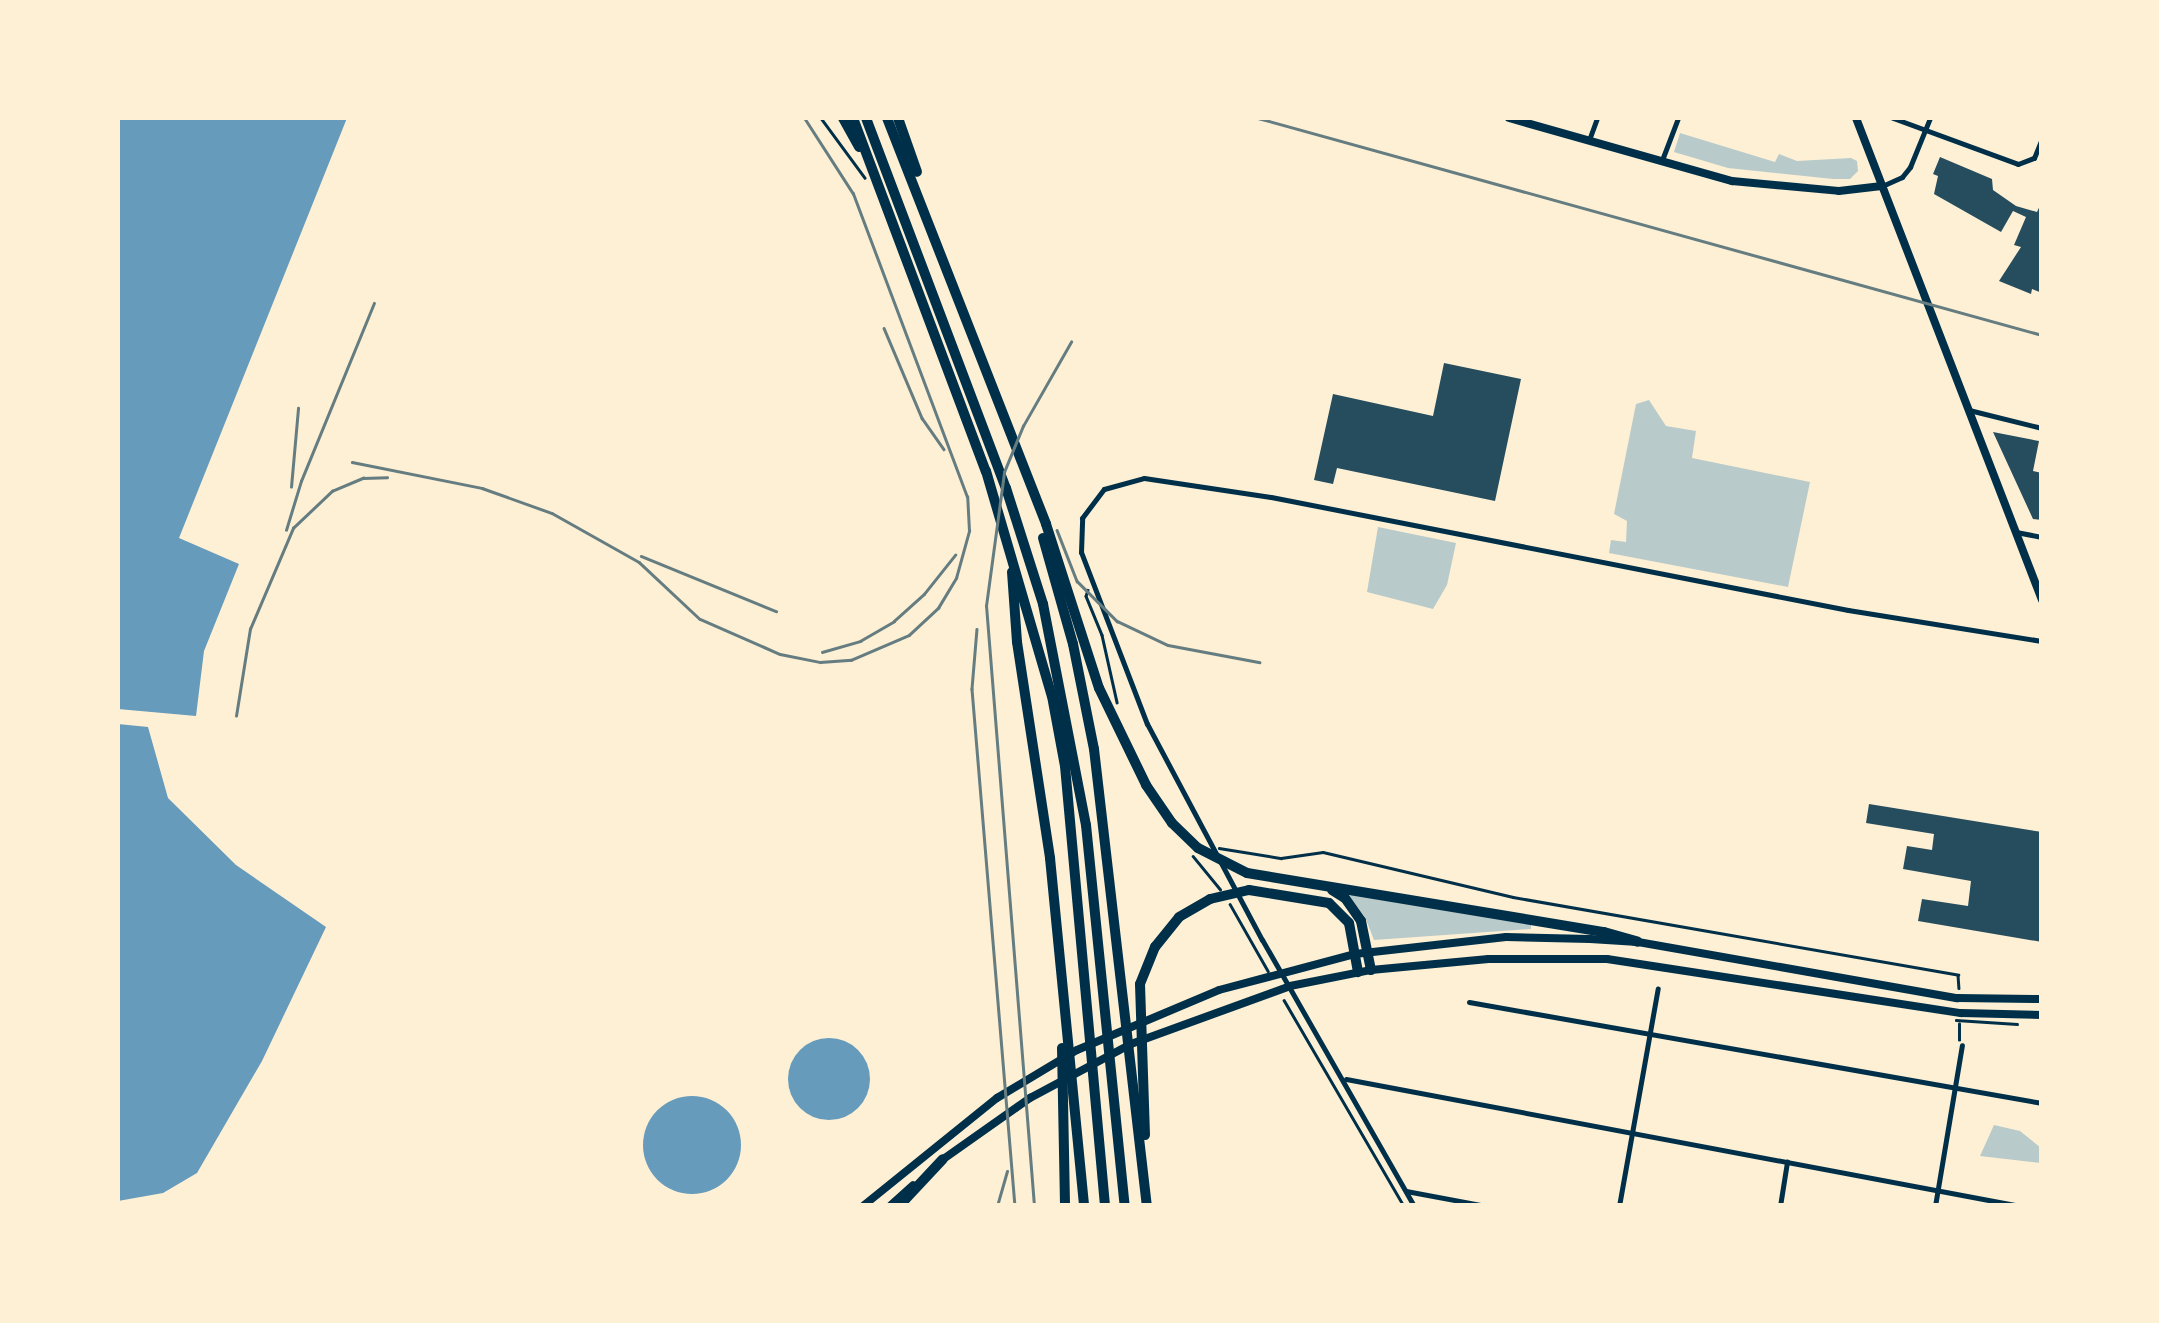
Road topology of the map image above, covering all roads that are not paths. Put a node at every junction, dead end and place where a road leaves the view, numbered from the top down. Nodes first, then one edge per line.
1 (843, 118) edge
2 (853, 118) edge
3 (866, 118) edge
4 (887, 118) edge
5 (898, 118) edge
6 (1513, 118) edge
7 (1598, 118) edge
8 (1678, 118) edge
9 (1856, 118) edge
10 (1894, 118) edge
11 (1930, 118) edge
12 (1926, 128) junction
13 (2042, 138) edge
14 (1589, 140) junction
15 (1662, 160) junction
16 (1882, 186) junction
17 (881, 189) junction
18 (934, 230) junction
19 (1966, 410) junction
20 (2042, 428) edge
21 (1026, 480) junction
22 (2016, 532) junction
23 (2042, 537) edge
24 (1011, 556) junction
25 (2042, 600) edge
26 (2042, 642) edge
27 (1322, 886) junction
28 (1638, 942) junction
29 (1368, 952) junction
30 (1355, 954) junction
31 (1059, 957) junction
32 (1364, 971) junction
33 (1658, 988) dead end
34 (2042, 999) edge
35 (1469, 1002) dead end
36 (2042, 1015) edge
37 (1650, 1034) junction
38 (1962, 1045) road end
39 (1343, 1078) junction
40 (1956, 1090) junction
41 (2042, 1103) edge
42 (1630, 1134) junction
43 (943, 1159) junction
44 (1786, 1162) junction
45 (1938, 1189) junction
46 (1406, 1191) junction
47 (863, 1206) edge
48 (890, 1206) edge
49 (899, 1206) edge
50 (1064, 1206) edge
51 (1084, 1206) edge
52 (1105, 1206) edge
53 (1126, 1206) edge
54 (1147, 1206) edge
55 (1414, 1206) edge
56 (1486, 1206) edge
57 (1618, 1206) edge
58 (1780, 1206) edge
59 (1935, 1206) edge
60 (2020, 1206) edge

1 - 17 highway
2 - 17 highway
3 - 53 highway
4 - 18 highway
5 - 18 highway
6 - 14 main road
7 - 14 street
8 - 15 street
9 - 16 main road
10 - 12 street
11 - 12 street
12 - 13 street
12 - 16 street
14 - 15 main road
15 - 16 main road
16 - 19 main road
17 - 24 highway
18 - 21 highway
19 - 20 street
19 - 22 main road
21 - 27 highway
21 - 54 highway
22 - 23 street
22 - 25 main road
24 - 31 highway
24 - 52 highway
26 - 39 street
27 - 28 highway
27 - 29 highway
28 - 29 main road
28 - 34 main road
29 - 30 main road
29 - 32 highway
30 - 32 highway
30 - 47 main road
30 - 54 highway
31 - 50 highway
31 - 51 highway
32 - 36 main road
32 - 43 main road
33 - 37 street
35 - 37 street
37 - 40 street
37 - 42 street
38 - 40 street
39 - 42 street
39 - 46 street
40 - 41 street
40 - 45 street
42 - 44 street
42 - 57 street
43 - 48 main road
43 - 49 highway
44 - 45 street
44 - 58 street
45 - 59 street
45 - 60 street
46 - 55 street
46 - 56 street

